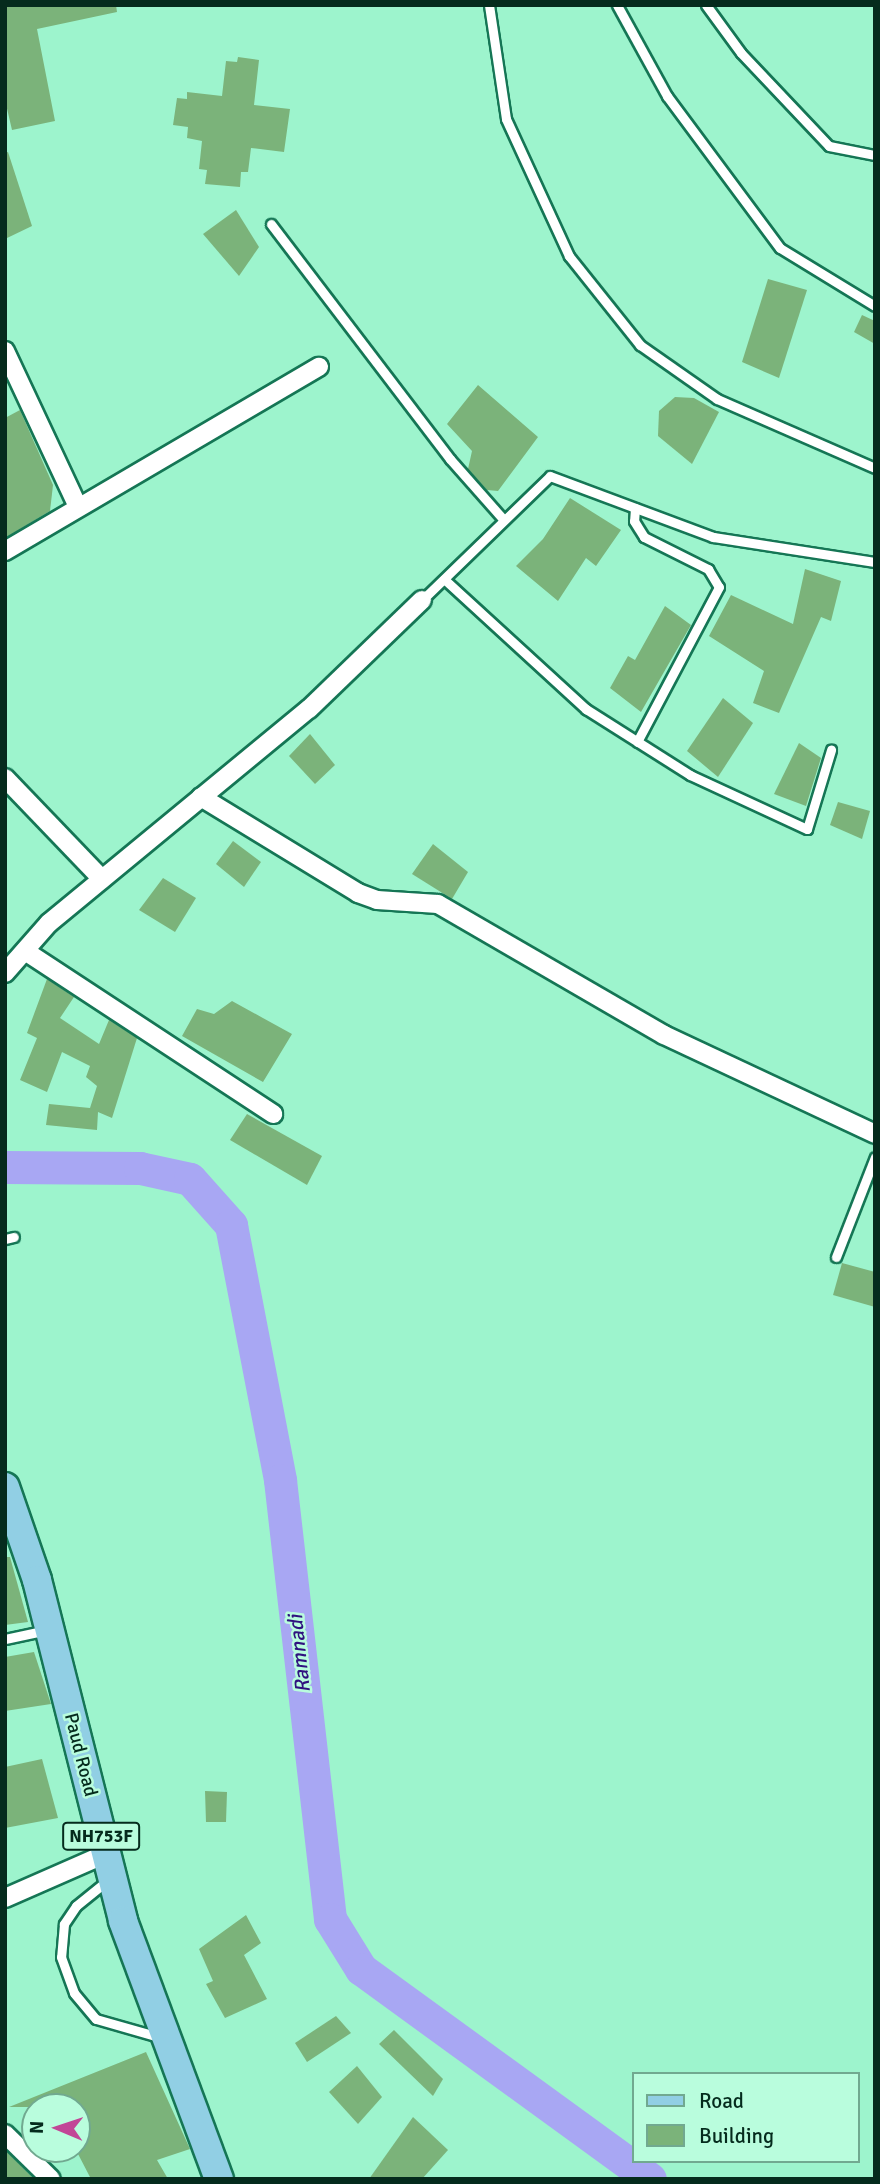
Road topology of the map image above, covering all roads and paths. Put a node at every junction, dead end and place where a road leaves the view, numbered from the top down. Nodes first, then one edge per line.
1 (489, 5) edge
2 (617, 5) edge
3 (706, 5) edge
4 (875, 155) edge
5 (271, 224) dead end
6 (875, 306) edge
7 (5, 351) edge
8 (320, 367) dead end
9 (875, 468) edge
10 (78, 507) junction
11 (635, 508) junction
12 (504, 520) junction
13 (5, 551) edge
14 (875, 562) edge
15 (444, 579) junction
16 (422, 600) joint
17 (638, 742) junction
18 (831, 750) dead end
19 (5, 778) edge
20 (201, 797) junction
21 (102, 879) junction
22 (25, 951) junction
23 (5, 974) edge
24 (273, 1114) dead end
25 (875, 1134) edge
26 (875, 1157) edge
27 (836, 1257) dead end
28 (5, 1487) edge
29 (49, 1629) junction
30 (5, 1639) edge
31 (108, 1866) junction
32 (5, 1898) edge
33 (164, 2038) junction
34 (5, 2134) edge
35 (51, 2179) edge
36 (219, 2179) edge

1 - 9 lane
2 - 6 lane
3 - 4 lane
5 - 12 lane
7 - 10 street
8 - 10 street
10 - 13 street
11 - 12 lane
11 - 14 lane
11 - 17 lane
12 - 15 lane
15 - 16 lane
15 - 17 lane
16 - 20 street
17 - 18 lane
19 - 21 street
20 - 21 street
20 - 25 street
21 - 22 street
22 - 23 street
22 - 24 street
26 - 27 lane
28 - 29 main road, Paud Road / NH753F
29 - 30 lane
29 - 31 main road, Paud Road / NH753F
31 - 32 street
31 - 33 main road, Paud Road / NH753F
31 - 33 lane
33 - 36 main road, Paud Road / NH753F
34 - 35 street

